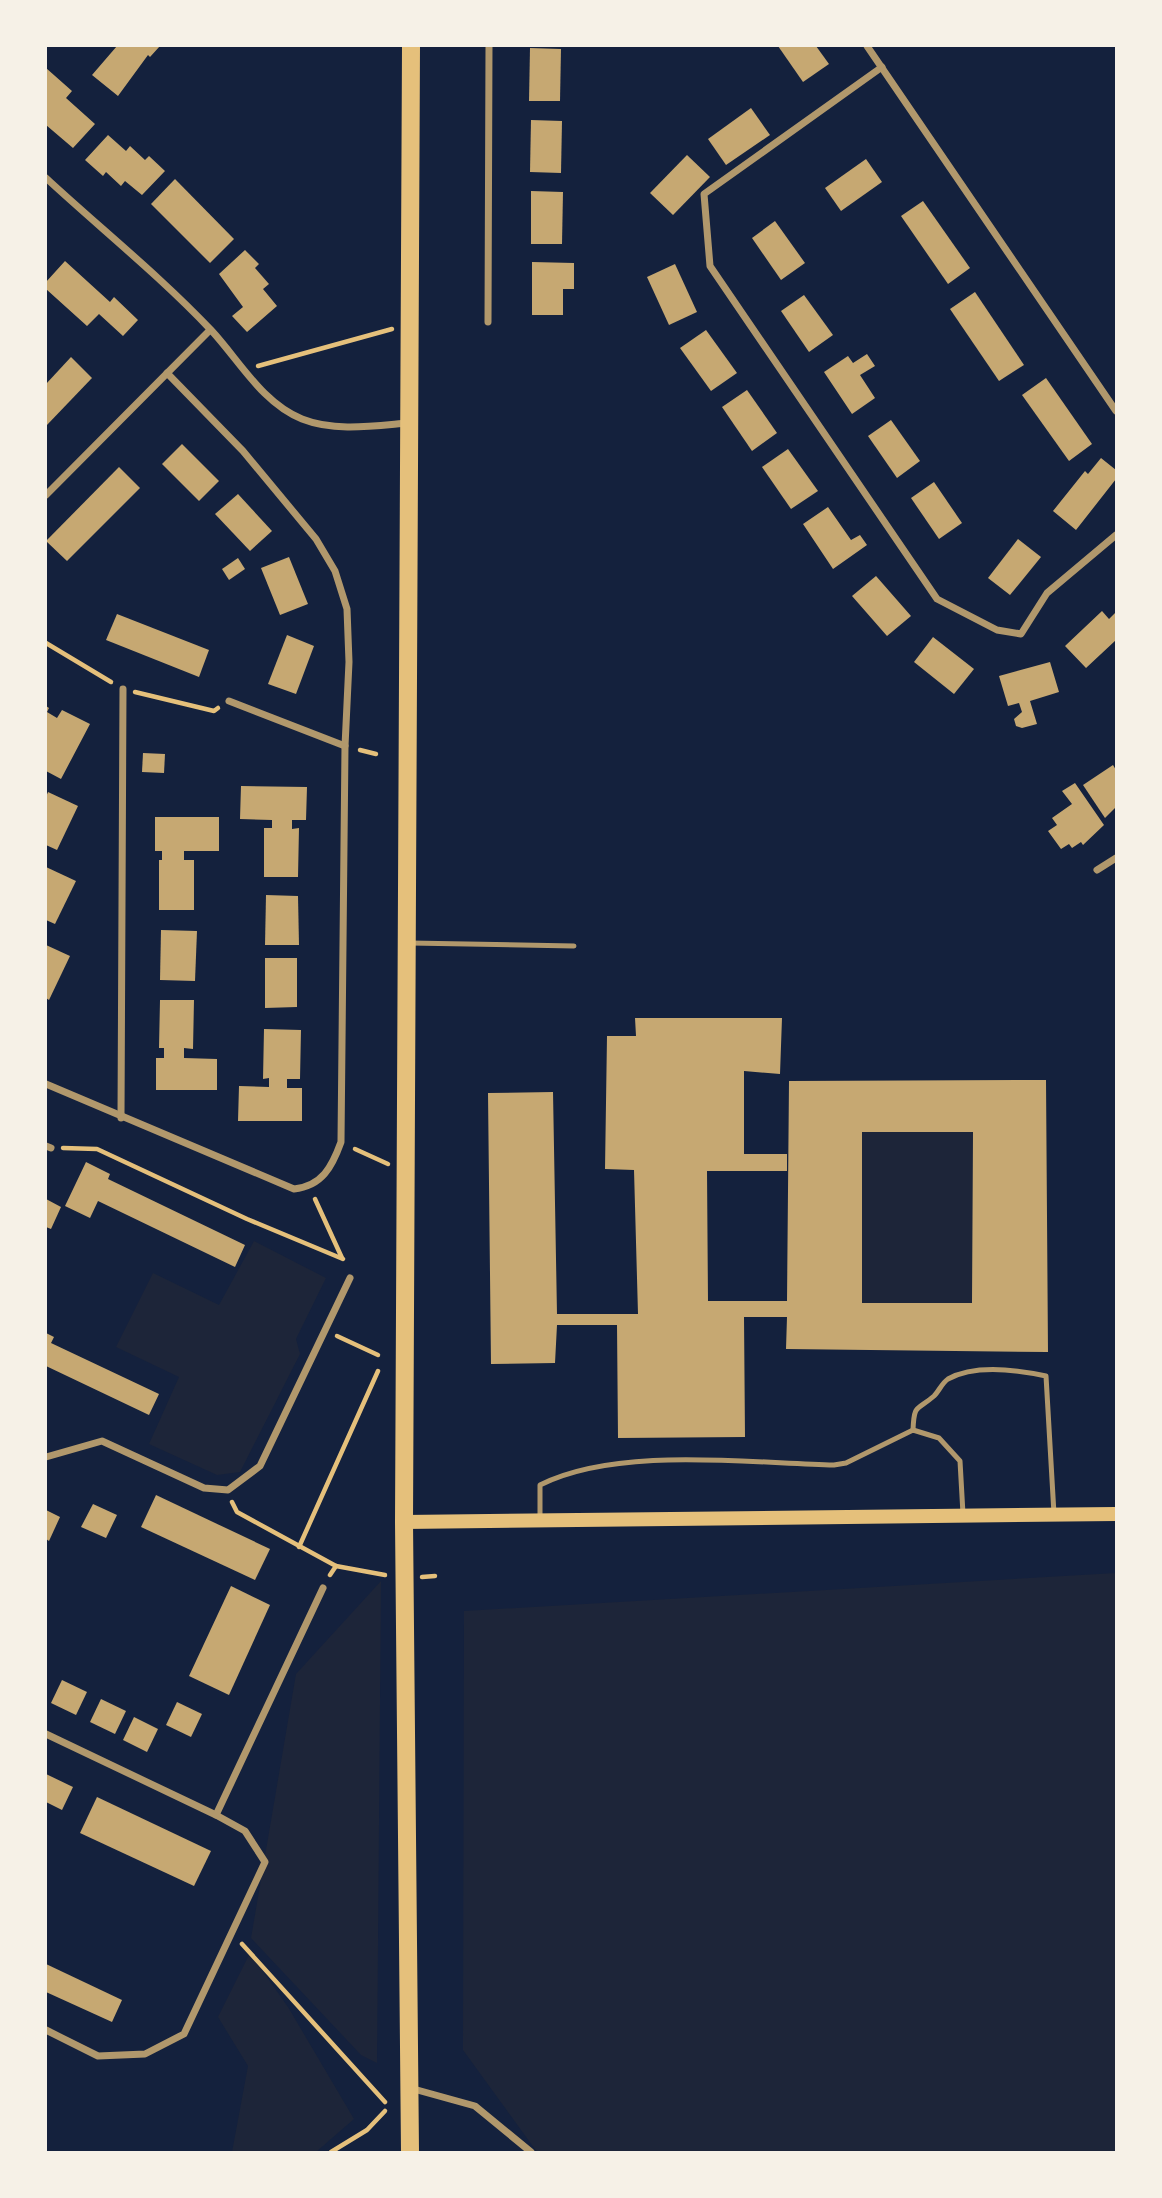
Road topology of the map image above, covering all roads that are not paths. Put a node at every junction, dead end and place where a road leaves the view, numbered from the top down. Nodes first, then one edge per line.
1 (411, 46) edge
2 (489, 46) edge
3 (867, 46) edge
4 (882, 67) junction
5 (46, 178) edge
6 (488, 322) dead end
7 (210, 330) junction
8 (167, 373) junction
9 (1116, 411) edge
10 (408, 424) junction
11 (46, 495) edge
12 (1116, 535) edge
13 (123, 689) dead end
14 (229, 701) dead end
15 (345, 746) junction
16 (1116, 858) edge
17 (1097, 870) dead end
18 (408, 943) junction
19 (574, 946) dead end
20 (46, 1084) edge
21 (121, 1118) junction
22 (350, 1278) dead end
23 (913, 1430) junction
24 (46, 1457) edge
25 (1054, 1514) junction
26 (1116, 1514) edge
27 (964, 1516) junction
28 (540, 1521) junction
29 (404, 1522) junction
30 (323, 1588) road end
31 (46, 1734) edge
32 (216, 1815) junction
33 (46, 2031) edge
34 (409, 2088) junction
35 (410, 2152) edge
36 (531, 2152) edge

1 - 10 main road
2 - 6 street
3 - 4 street
4 - 9 street
4 - 12 street
5 - 7 street
7 - 8 street
7 - 10 street
8 - 11 street
8 - 15 street
10 - 18 main road
13 - 21 street
14 - 15 street
15 - 21 street
16 - 17 street
18 - 19 lane
18 - 29 main road
20 - 21 street
22 - 24 street
23 - 25 lane
23 - 27 lane
23 - 28 lane
25 - 26 main road
25 - 27 main road
27 - 28 main road
28 - 29 main road
29 - 34 main road
30 - 32 street
31 - 32 street
32 - 33 street
34 - 35 main road
34 - 36 street

